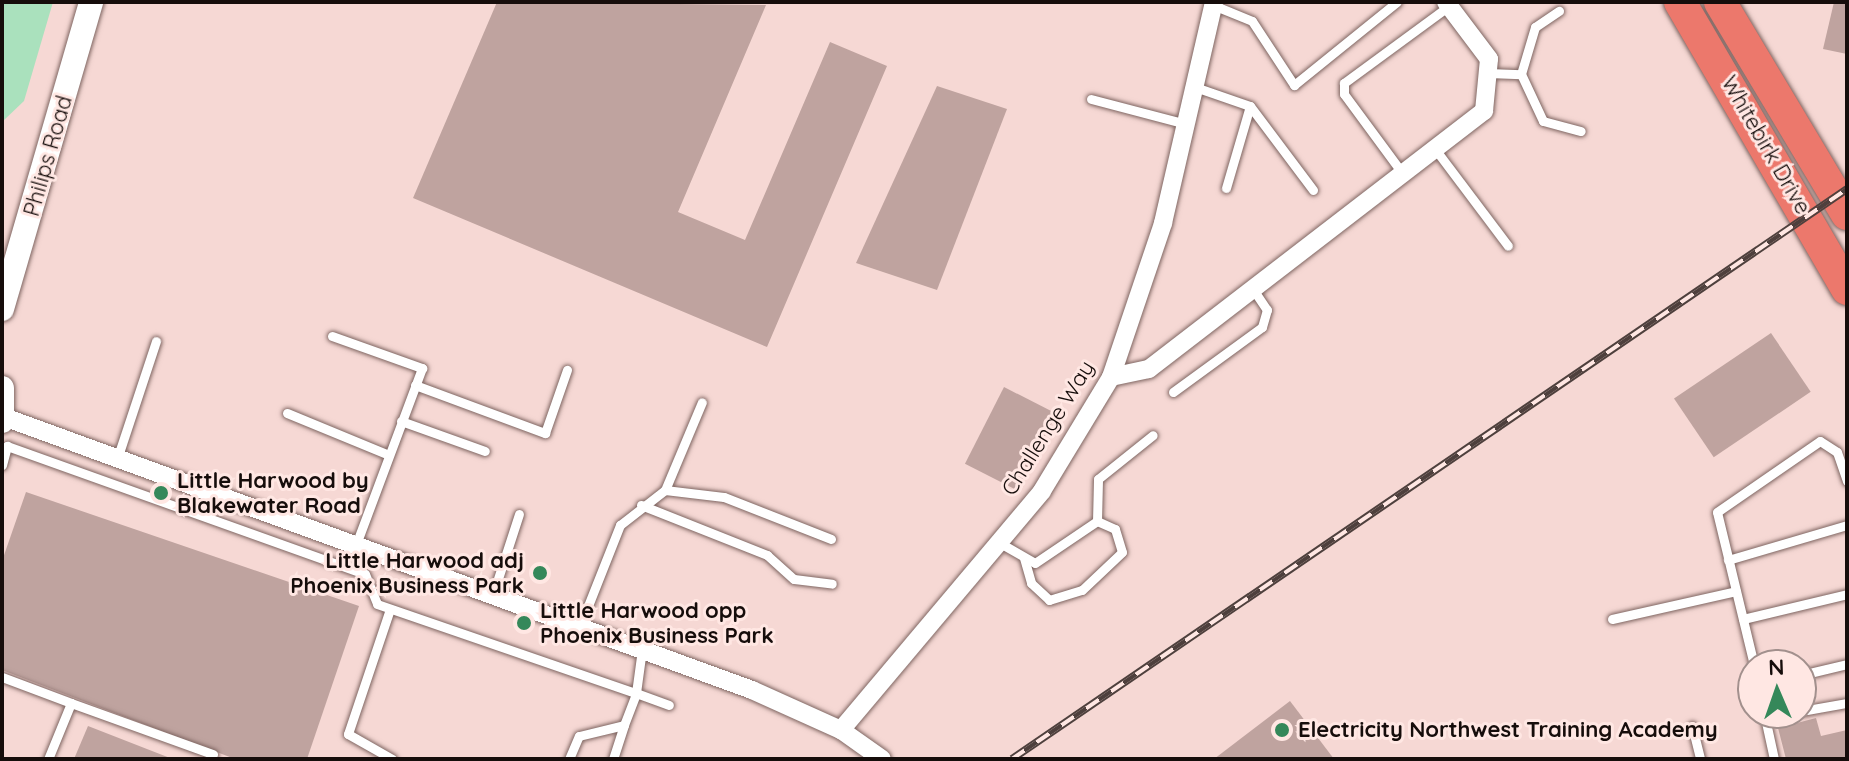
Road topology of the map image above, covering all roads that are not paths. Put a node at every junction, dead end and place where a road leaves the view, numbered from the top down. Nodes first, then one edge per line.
1 (91, 2) edge
2 (1397, 2) edge
3 (1680, 2) edge
4 (1720, 2) edge
5 (1214, 3) edge
6 (1448, 4) edge
7 (1559, 11) dead end
8 (1488, 73) junction
9 (1521, 74) junction
10 (1195, 87) junction
11 (1091, 99) dead end
12 (1250, 106) junction
13 (1186, 124) junction
14 (1581, 131) dead end
15 (1435, 149) junction
16 (1403, 174) junction
17 (1226, 188) dead end
18 (1313, 190) dead end
19 (1847, 214) edge
20 (1508, 246) dead end
21 (1253, 289) junction
22 (1847, 289) edge
23 (2, 309) edge
24 (332, 336) dead end
25 (156, 341) dead end
26 (567, 370) dead end
27 (1111, 377) junction
28 (415, 385) junction
29 (2, 388) edge
30 (1173, 392) dead end
31 (702, 402) dead end
32 (287, 413) dead end
33 (3, 419) edge
34 (401, 421) junction
35 (1153, 435) dead end
36 (485, 451) dead end
37 (389, 455) junction
38 (118, 456) junction
39 (2, 465) edge
40 (1847, 481) edge
41 (665, 490) junction
42 (641, 505) junction
43 (519, 514) dead end
44 (1097, 521) junction
45 (1847, 525) edge
46 (831, 539) dead end
47 (1000, 543) junction
48 (355, 547) junction
49 (1024, 558) junction
50 (1728, 560) junction
51 (832, 584) dead end
52 (1736, 591) junction
53 (493, 594) junction
54 (1847, 594) edge
55 (390, 609) junction
56 (1612, 619) dead end
57 (1743, 619) junction
58 (580, 626) junction
59 (642, 649) junction
60 (1750, 649) edge
61 (1847, 664) edge
62 (1817, 671) edge
63 (2, 677) edge
64 (636, 693) junction
65 (71, 703) junction
66 (1847, 703) edge
67 (669, 705) dead end
68 (1817, 708) edge
69 (624, 725) junction
70 (1692, 726) dead end
71 (1767, 729) edge
72 (841, 730) junction
73 (213, 754) dead end
74 (48, 759) edge
75 (392, 759) edge
76 (569, 759) edge
77 (613, 759) edge
78 (882, 759) edge
79 (1700, 759) edge
80 (1774, 759) edge

1 - 23 street, Philips Road
2 - 5 lane
3 - 22 highway, Whitebirk Drive
4 - 19 highway, Whitebirk Drive
5 - 10 street, Challenge Way
6 - 8 street
6 - 16 lane
7 - 9 lane
8 - 9 lane
8 - 15 street
9 - 14 lane
10 - 12 lane
10 - 13 street, Challenge Way
11 - 13 lane
12 - 17 lane
12 - 18 lane
13 - 27 street, Challenge Way
15 - 16 street
15 - 20 lane
16 - 21 street
21 - 27 street
21 - 30 lane
24 - 28 lane
25 - 38 lane
26 - 28 lane
27 - 47 street, Challenge Way
28 - 34 lane
29 - 33 street
31 - 41 lane
32 - 37 lane
33 - 38 street
34 - 36 lane
34 - 37 lane
35 - 44 lane
37 - 48 lane
38 - 48 street
39 - 55 lane
40 - 50 lane
41 - 42 lane
41 - 46 lane
42 - 51 lane
42 - 58 lane
43 - 53 lane
44 - 49 lane
44 - 49 lane
45 - 50 lane
47 - 49 lane
47 - 72 street, Challenge Way
48 - 53 street
50 - 52 lane
52 - 56 lane
52 - 57 lane
53 - 58 street
54 - 57 lane
55 - 64 lane
55 - 75 lane
57 - 60 lane
58 - 59 street
59 - 64 lane
59 - 72 street
61 - 62 lane
63 - 65 lane
64 - 67 lane
64 - 69 lane
65 - 73 lane
65 - 74 lane
66 - 68 lane
69 - 76 lane
69 - 77 lane
70 - 79 lane
71 - 80 lane
72 - 78 street

